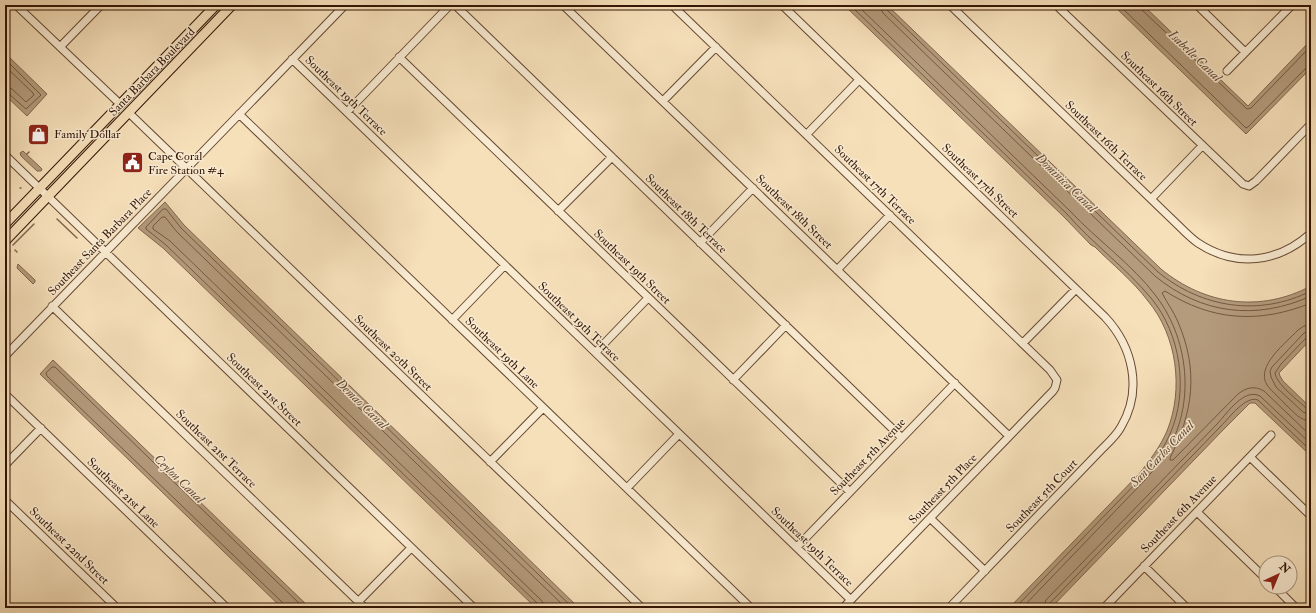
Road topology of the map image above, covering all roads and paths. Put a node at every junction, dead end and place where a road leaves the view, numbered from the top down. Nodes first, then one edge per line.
1 (16, 5) edge
2 (101, 5) edge
3 (216, 5) edge
4 (344, 5) edge
5 (450, 5) edge
6 (454, 5) edge
7 (563, 5) edge
8 (672, 5) edge
9 (782, 5) edge
10 (950, 5) edge
11 (1056, 5) edge
12 (1197, 5) edge
13 (1292, 5) edge
14 (231, 6) edge
15 (60, 47) junction
16 (716, 47) junction
17 (1245, 52) junction
18 (400, 57) junction
19 (292, 59) junction
20 (1227, 71) dead end
21 (859, 80) junction
22 (663, 101) junction
23 (120, 104) junction
24 (346, 112) junction
25 (129, 113) junction
26 (239, 114) junction
27 (1311, 124) edge
28 (807, 134) junction
29 (1202, 146) junction
30 (5, 156) edge
31 (612, 157) junction
32 (186, 169) junction
33 (39, 188) junction
34 (753, 188) junction
35 (48, 196) junction
36 (1151, 199) junction
37 (558, 211) junction
38 (890, 215) junction
39 (5, 224) edge
40 (1311, 233) edge
41 (5, 241) edge
42 (700, 243) junction
43 (105, 252) junction
44 (505, 265) junction
45 (838, 270) junction
46 (1076, 289) junction
47 (648, 298) junction
48 (52, 306) junction
49 (452, 320) junction
50 (786, 325) junction
51 (1023, 343) junction
52 (596, 352) junction
53 (5, 356) edge
54 (733, 380) junction
55 (955, 383) junction
56 (1056, 384) joint
57 (1132, 390) joint
58 (5, 394) edge
59 (543, 408) junction
60 (41, 428) junction
61 (679, 434) junction
62 (1271, 435) dead end
63 (1009, 436) junction
64 (902, 438) junction
65 (1250, 457) junction
66 (490, 462) junction
67 (5, 465) edge
68 (627, 488) junction
69 (850, 492) junction
70 (5, 500) edge
71 (1197, 512) junction
72 (1311, 516) edge
73 (930, 518) junction
74 (797, 547) junction
75 (411, 548) junction
76 (1144, 566) junction
77 (985, 571) junction
78 (1258, 571) edge
79 (1282, 595) edge
80 (851, 600) junction
81 (358, 602) junction
82 (5, 606) edge
83 (8, 608) edge
84 (117, 608) edge
85 (227, 608) edge
86 (365, 608) edge
87 (474, 608) edge
88 (642, 608) edge
89 (751, 608) edge
90 (843, 608) edge
91 (949, 608) edge
92 (1104, 608) edge
93 (1187, 608) edge
94 (1296, 608) edge

1 - 15 street
2 - 15 street
3 - 23 main road, Santa Barbara Boulevard
4 - 19 street, Southeast Santa Barbara Place
5 - 18 street
6 - 31 street, Southeast 18th Terrace
7 - 22 street, Southeast 18th Street
8 - 16 street, Southeast 17th Terrace
9 - 21 street, Southeast 17th Street
10 - 36 street, Southeast 16th Terrace
11 - 29 street, Southeast 16th Street
12 - 17 street
13 - 17 street
14 - 25 main road, Santa Barbara Boulevard
15 - 23 street
16 - 22 street
16 - 28 street, Southeast 17th Terrace
17 - 20 street
18 - 24 street
18 - 37 street, Southeast 19th Street
19 - 24 street, Southeast 19th Terrace
19 - 26 street, Southeast Santa Barbara Place
21 - 28 street
21 - 46 street, Southeast 17th Street
22 - 34 street, Southeast 18th Street
23 - 33 main road, Santa Barbara Boulevard
24 - 44 street, Southeast 19th Terrace
25 - 32 street, Southeast 20th Street
25 - 35 main road, Santa Barbara Boulevard
26 - 32 street, Southeast Santa Barbara Place
26 - 49 street, Southeast 19th Lane
27 - 29 street, Southeast 16th Street
28 - 38 street, Southeast 17th Terrace
29 - 36 street
30 - 33 street, Southeast 21st Street
31 - 37 street
31 - 42 street, Southeast 18th Terrace
32 - 43 street, Southeast Santa Barbara Place
32 - 66 street, Southeast 20th Street
33 - 35 street, Southeast 21st Street
33 - 39 main road, Santa Barbara Boulevard
34 - 42 street
34 - 45 street, Southeast 18th Street
35 - 41 main road, Santa Barbara Boulevard
35 - 43 street, Southeast 21st Street
36 - 40 street, Southeast 16th Terrace
37 - 47 street, Southeast 19th Street
38 - 45 street
38 - 51 street, Southeast 17th Terrace
42 - 50 street, Southeast 18th Terrace
43 - 48 street, Southeast Santa Barbara Place
43 - 75 street, Southeast 21st Street
44 - 49 street
44 - 52 street, Southeast 19th Terrace
45 - 55 street, Southeast 18th Street
46 - 51 street
46 - 57 street, Southeast 17th Street
47 - 52 street
47 - 54 street, Southeast 19th Street
48 - 53 street, Southeast Santa Barbara Place
48 - 81 street, Southeast 21st Terrace
49 - 59 street, Southeast 19th Lane
50 - 54 street
50 - 64 street, Southeast 18th Terrace
51 - 56 street, Southeast 17th Terrace
52 - 61 street, Southeast 19th Terrace
54 - 69 street, Southeast 19th Street
55 - 63 street, Southeast 18th Street
55 - 64 street, Southeast 5th Avenue
56 - 63 street, Southeast 5th Place
57 - 77 street, Southeast 5th Court
58 - 60 street, Southeast 21st Lane
59 - 66 street
59 - 68 street, Southeast 19th Lane
60 - 67 street
60 - 85 street, Southeast 21st Lane
61 - 68 street
61 - 74 street, Southeast 19th Terrace
62 - 65 street, Southeast 6th Avenue
63 - 73 street, Southeast 5th Place
64 - 69 street, Southeast 5th Avenue
65 - 71 street, Southeast 6th Avenue
65 - 72 street
66 - 88 street, Southeast 20th Street
68 - 89 street, Southeast 19th Lane
69 - 74 street, Southeast 5th Avenue
70 - 84 street, Southeast 22nd Street
71 - 76 street, Southeast 6th Avenue
71 - 78 street
73 - 77 street
73 - 80 street, Southeast 5th Place
74 - 80 street, Southeast 19th Terrace
75 - 81 street
75 - 87 street, Southeast 21st Street
76 - 92 street, Southeast 6th Avenue
76 - 93 street
77 - 91 street, Southeast 5th Court
79 - 94 street
80 - 90 street, Southeast 5th Place
81 - 86 street, Southeast 21st Terrace
82 - 83 street

